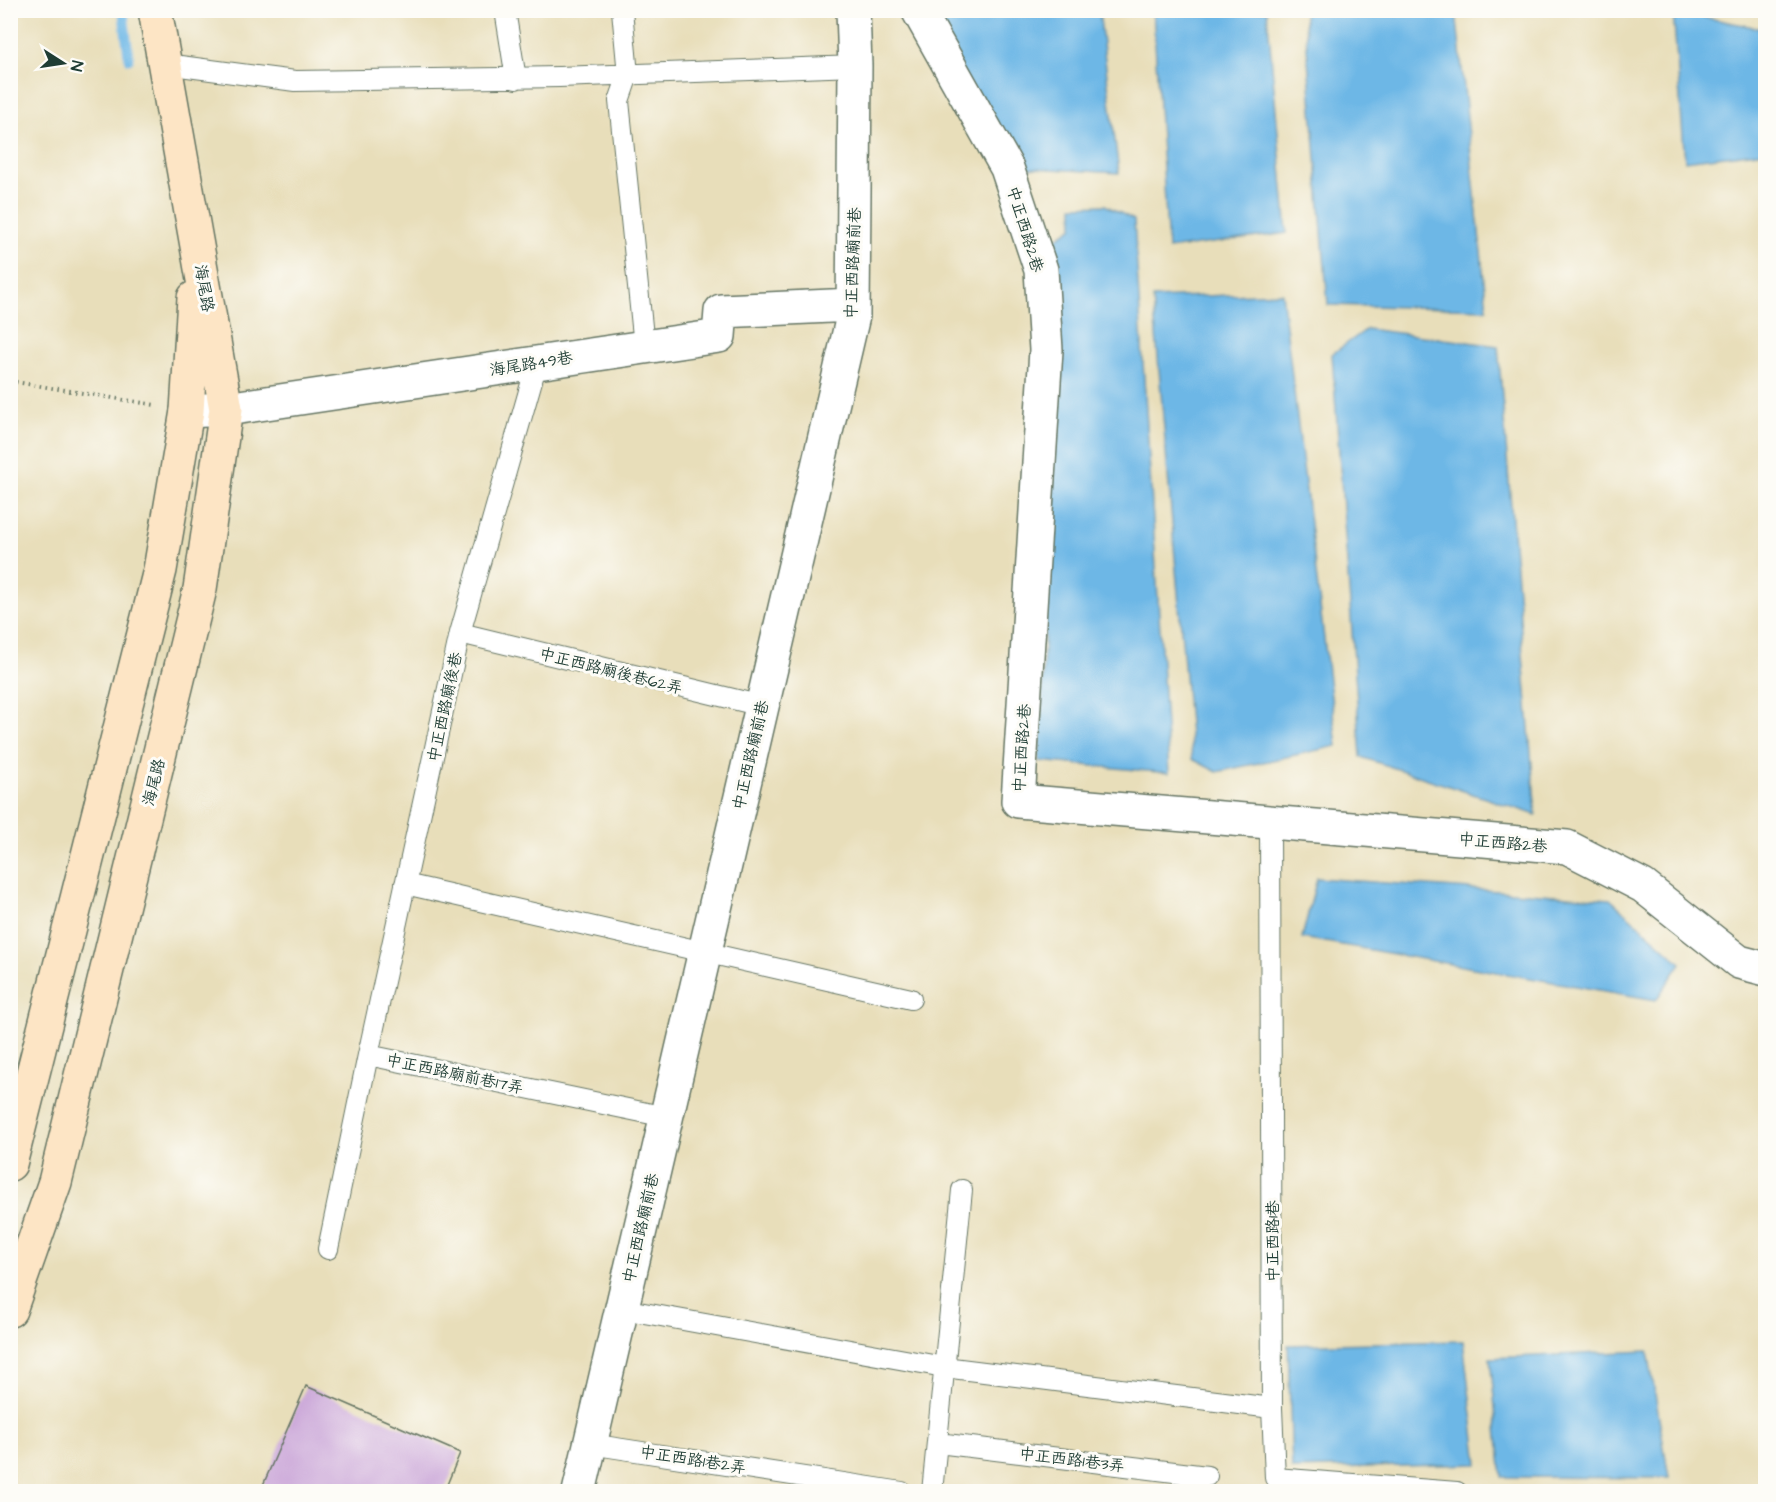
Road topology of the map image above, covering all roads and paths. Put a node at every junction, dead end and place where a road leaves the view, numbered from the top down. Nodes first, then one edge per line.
1 (155, 10) edge
2 (505, 10) edge
3 (622, 10) edge
4 (853, 10) edge
5 (918, 10) edge
6 (165, 64) junction
7 (855, 66) junction
8 (628, 75) junction
9 (516, 79) junction
10 (197, 245) junction
11 (853, 305) junction
12 (644, 346) junction
13 (537, 363) junction
14 (10, 381) edge
15 (226, 409) junction
16 (187, 411) junction
17 (460, 633) junction
18 (762, 706) junction
19 (1270, 822) junction
20 (405, 884) junction
21 (705, 951) junction
22 (1766, 969) edge
23 (911, 999) dead end
24 (368, 1055) junction
25 (666, 1117) junction
26 (10, 1164) edge
27 (962, 1190) dead end
28 (328, 1249) dead end
29 (622, 1309) junction
30 (10, 1310) edge
31 (944, 1367) junction
32 (1272, 1408) junction
33 (938, 1443) junction
34 (590, 1444) junction
35 (1207, 1476) dead end
36 (579, 1491) edge
37 (902, 1491) edge
38 (932, 1491) edge
39 (1457, 1491) edge

1 - 6 street, 海尾路
2 - 9 lane
3 - 8 lane
4 - 7 street, 中正西路廟前巷
5 - 19 street, 中正西路2巷
6 - 9 lane
6 - 10 street, 海尾路
7 - 8 lane
7 - 11 street, 中正西路廟前巷
8 - 9 lane
8 - 12 lane
10 - 15 street, 海尾路
10 - 16 street, 海尾路
11 - 12 street, 海尾路49巷
11 - 18 street, 中正西路廟前巷
12 - 13 street, 海尾路49巷
13 - 15 street, 海尾路49巷
13 - 17 lane, 中正西路廟後巷
14 - 16 path
15 - 16 street, 海尾路49巷
15 - 30 street, 海尾路
16 - 26 street, 海尾路
17 - 18 lane, 中正西路廟後巷62弄
17 - 20 lane, 中正西路廟後巷
18 - 21 street, 中正西路廟前巷
19 - 22 street, 中正西路2巷
19 - 32 lane, 中正西路1巷
20 - 21 lane
20 - 24 lane, 中正西路廟後巷
21 - 23 lane
21 - 25 street, 中正西路廟前巷
24 - 25 lane, 中正西路廟前巷17弄
24 - 28 lane, 中正西路廟前巷17弄
25 - 29 street, 中正西路廟前巷
27 - 31 lane
29 - 31 lane
29 - 34 street, 中正西路廟前巷
31 - 32 lane
31 - 33 lane
32 - 39 lane, 中正西路1巷
33 - 35 lane, 中正西路1巷3弄
33 - 38 lane
34 - 36 street, 中正西路廟前巷
34 - 37 lane, 中正西路1巷2弄

